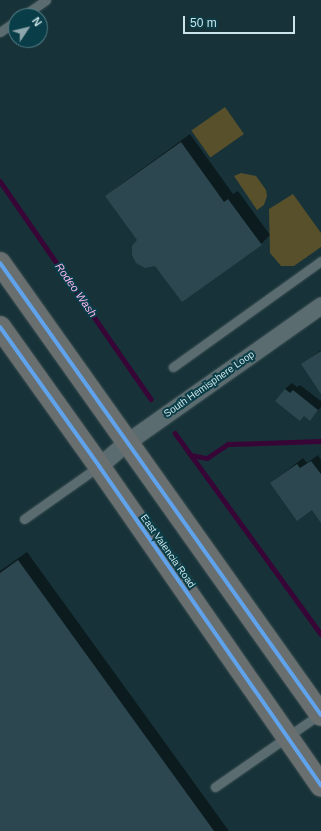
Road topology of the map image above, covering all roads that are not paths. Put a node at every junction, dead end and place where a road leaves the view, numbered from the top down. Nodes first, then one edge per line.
1 (46, 0) edge
2 (34, 8) edge
3 (321, 261) edge
4 (0, 263) edge
5 (321, 305) edge
6 (0, 328) edge
7 (173, 367) dead end
8 (127, 442) junction
9 (99, 466) junction
10 (24, 518) dead end
11 (321, 715) edge
12 (287, 736) junction
13 (321, 785) edge
14 (215, 787) dead end

1 - 2 lane
3 - 7 lane
4 - 8 main road
5 - 8 street, South Hemisphere Loop
6 - 9 main road, East Valencia Road
8 - 9 street, South Hemisphere Loop
8 - 11 main road
9 - 10 lane
9 - 12 main road, East Valencia Road
11 - 12 lane
12 - 13 main road, East Valencia Road
12 - 14 lane

